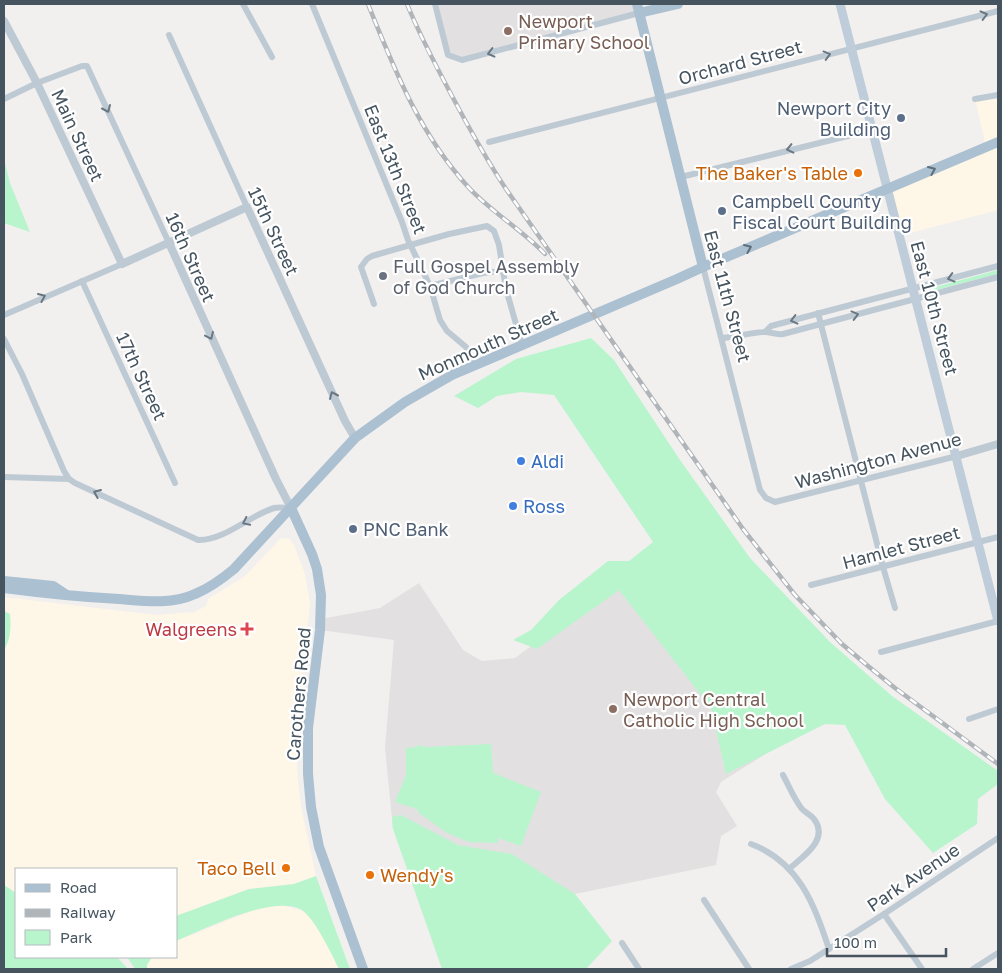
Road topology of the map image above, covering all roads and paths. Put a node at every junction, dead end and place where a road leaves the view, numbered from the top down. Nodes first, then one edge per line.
1 (243, 4) edge
2 (312, 4) edge
3 (435, 4) edge
4 (678, 4) edge
5 (840, 4) edge
6 (638, 8) edge
7 (998, 11) edge
8 (4, 21) edge
9 (169, 34) dead end
10 (852, 49) junction
11 (272, 57) dead end
12 (37, 83) junction
13 (998, 94) edge
14 (4, 99) edge
15 (661, 99) junction
16 (975, 99) dead end
17 (872, 130) junction
18 (489, 142) dead end
19 (998, 142) edge
20 (681, 177) junction
21 (887, 188) junction
22 (247, 207) junction
23 (169, 243) junction
24 (411, 245) junction
25 (122, 264) junction
26 (998, 266) edge
27 (703, 267) junction
28 (503, 270) junction
29 (998, 277) edge
30 (82, 282) junction
31 (430, 286) junction
32 (912, 288) junction
33 (915, 299) junction
34 (374, 304) dead end
35 (818, 313) junction
36 (4, 315) edge
37 (821, 324) junction
38 (766, 331) junction
39 (722, 338) junction
40 (4, 339) edge
41 (522, 345) junction
42 (474, 366) junction
43 (355, 438) junction
44 (998, 444) edge
45 (957, 456) junction
46 (4, 477) edge
47 (69, 479) junction
48 (861, 480) junction
49 (175, 483) dead end
50 (766, 498) joint
51 (291, 508) junction
52 (998, 537) edge
53 (978, 542) junction
54 (883, 568) junction
55 (4, 581) edge
56 (811, 585) dead end
57 (4, 588) edge
58 (66, 595) junction
59 (895, 608) dead end
60 (998, 621) edge
61 (881, 652) dead end
62 (998, 709) edge
63 (969, 719) dead end
64 (783, 774) dead end
65 (998, 838) edge
66 (752, 844) dead end
67 (789, 869) junction
68 (704, 900) dead end
69 (884, 914) junction
70 (622, 943) dead end
71 (829, 949) junction
72 (998, 952) edge
73 (362, 969) edge
74 (639, 969) edge
75 (750, 969) edge
76 (792, 969) edge
77 (922, 969) edge
78 (973, 969) edge

1 - 11 street
2 - 24 street, East 13th Street
6 -> 3 street
4 - 6 main road
5 - 10 main road, East 10th Street
6 - 15 main road, East 11th Street
10 -> 7 street, Orchard Street
8 - 12 street, Main Street
9 - 22 street, 15th Street
15 -> 10 street, Orchard Street
10 - 17 main road, East 10th Street
12 - 14 street
12 -> 23 street, 16th Street
12 - 25 street, Main Street
13 - 16 street
15 - 18 street, Orchard Street
15 - 20 main road, East 11th Street
17 -> 20 street
17 - 21 main road, East 10th Street
21 -> 19 main road, Monmouth Street
20 - 27 main road, East 11th Street
27 -> 21 main road, Monmouth Street
21 - 32 main road, East 10th Street
22 - 23 street
43 -> 22 street, 15th Street
23 - 25 street
23 -> 51 street, 16th Street
24 - 28 street
24 - 31 street, East 13th Street
24 - 34 street
25 - 30 street
26 -> 32 street
27 - 39 street, East 11th Street
27 - 41 main road, Monmouth Street
28 - 31 street
28 - 41 street
29 - 33 street
36 -> 30 street
30 - 49 street, 17th Street
31 - 42 street, East 13th Street
32 - 33 main road, East 10th Street
32 - 35 street
37 -> 33 street
33 - 45 main road, East 10th Street
35 - 37 street
35 -> 38 street
37 - 38 street
37 - 48 street
38 - 39 street
39 - 50 street, East 11th Street
40 - 47 street
41 - 42 main road, Monmouth Street
42 - 43 main road, Monmouth Street
43 - 51 main road, Monmouth Street
44 - 45 street, Washington Avenue
45 - 48 street, Washington Avenue
45 - 53 main road, East 10th Street
46 - 47 street
51 -> 47 street
48 - 50 street, Washington Avenue
48 - 54 street
51 - 58 main road, Monmouth Street
51 - 73 main road, Carothers Road
52 - 53 street, Hamlet Street
53 - 54 street, Hamlet Street
53 - 60 main road, East 10th Street
54 - 56 street, Hamlet Street
54 - 59 street
55 - 58 main road
57 - 58 main road, Monmouth Street
60 - 61 street
62 - 63 street
64 - 67 street
65 - 69 street, Park Avenue
66 - 67 street
67 - 71 street
68 - 75 street
69 - 71 street, Park Avenue
69 - 77 street
70 - 74 street
71 - 76 street, Park Avenue
72 - 78 street

